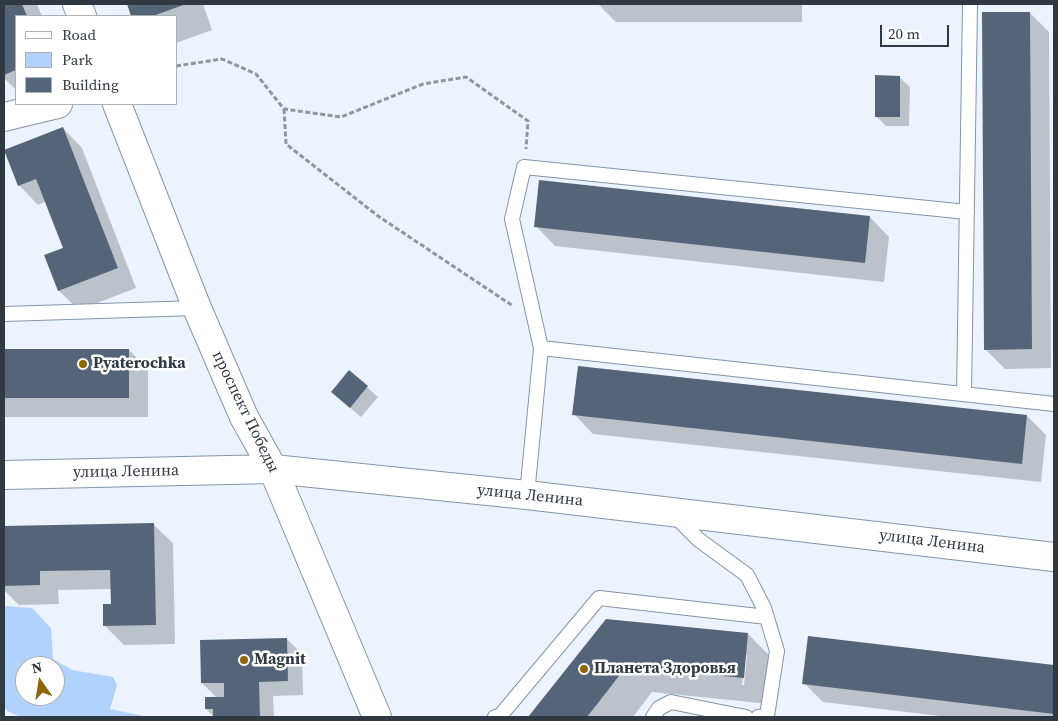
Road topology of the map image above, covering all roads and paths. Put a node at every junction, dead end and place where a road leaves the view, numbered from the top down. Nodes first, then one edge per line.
1 (970, 4) edge
2 (178, 66) edge
3 (54, 105) edge
4 (117, 105) edge
5 (284, 109) junction
6 (4, 117) edge
7 (524, 167) junction
8 (967, 212) junction
9 (196, 308) junction
10 (4, 314) edge
11 (534, 320) junction
12 (541, 348) junction
13 (964, 394) junction
14 (1054, 404) edge
15 (273, 469) junction
16 (4, 474) edge
17 (527, 495) junction
18 (670, 512) junction
19 (1054, 556) edge
20 (767, 617) junction
21 (377, 717) edge
22 (495, 717) edge
23 (653, 717) edge
24 (746, 717) edge
25 (758, 717) edge

1 - 8 lane
2 - 5 path
3 - 6 street
4 - 9 street, проспект Победы
5 - 7 path
5 - 11 path
7 - 8 lane
7 - 11 lane
8 - 13 lane
9 - 10 lane
9 - 15 street, проспект Победы
11 - 12 lane
12 - 13 lane
12 - 17 lane
13 - 14 lane
15 - 16 street, улица Ленина
15 - 17 street, улица Ленина
15 - 21 street, проспект Победы
17 - 18 street, улица Ленина
18 - 19 street, улица Ленина
18 - 20 lane
20 - 22 lane
20 - 25 lane
23 - 24 lane

